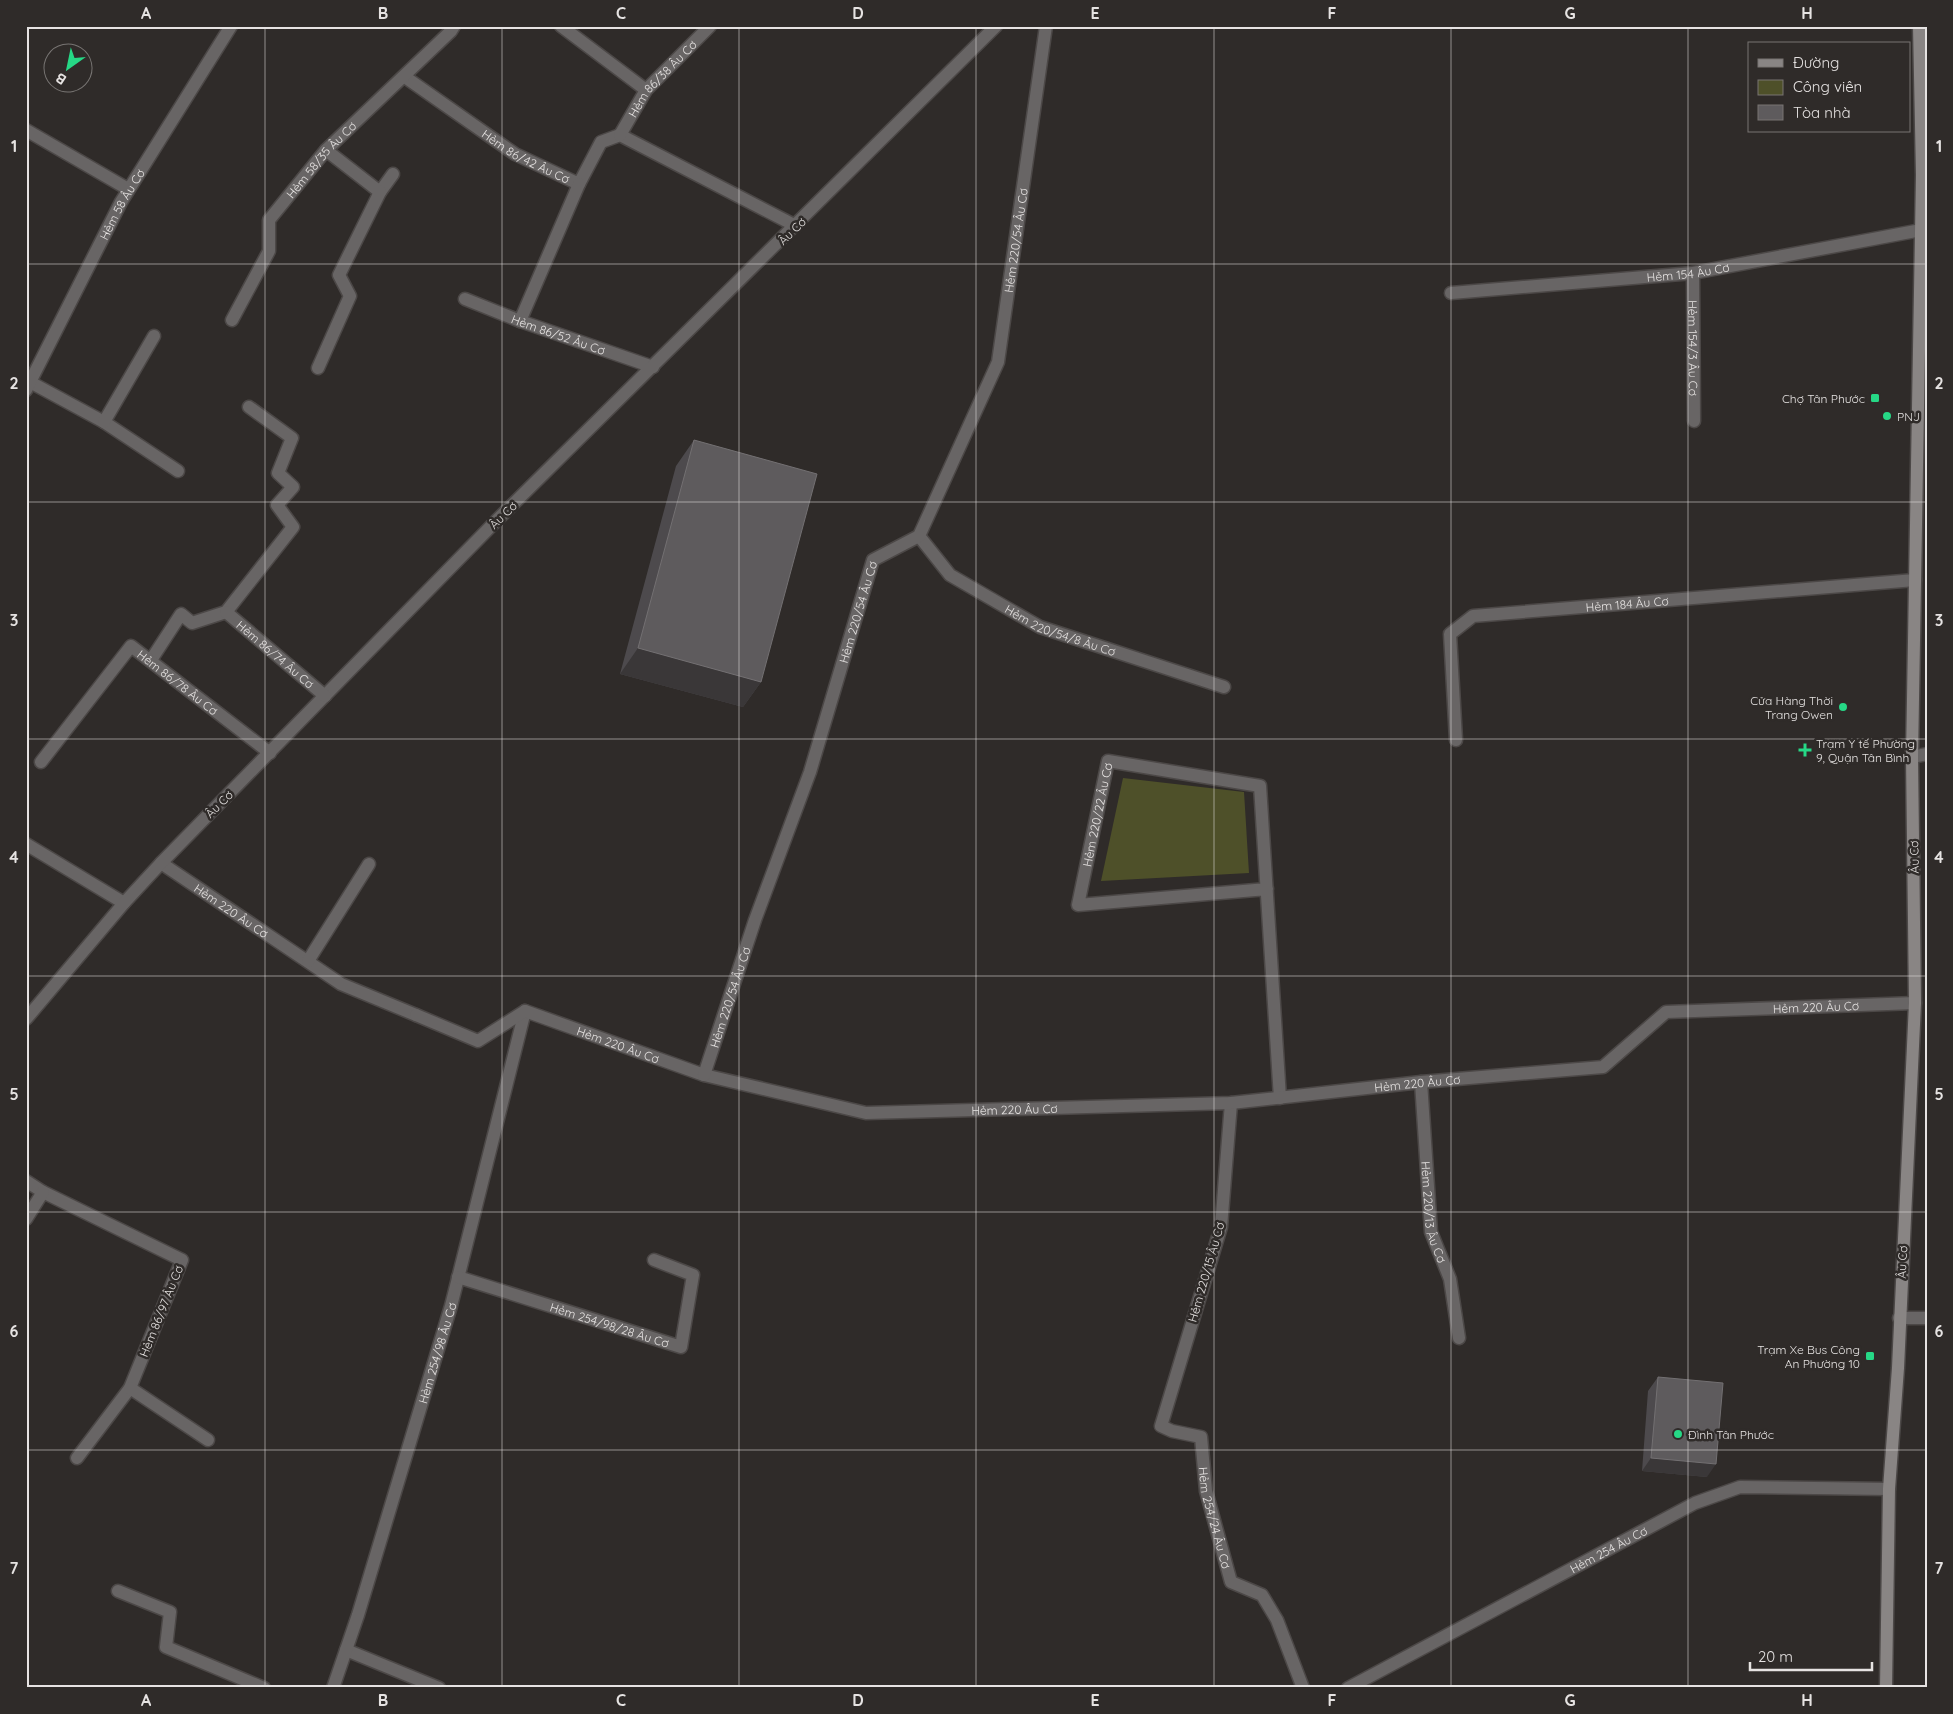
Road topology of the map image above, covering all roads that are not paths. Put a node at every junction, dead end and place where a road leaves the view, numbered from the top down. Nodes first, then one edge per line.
1 (231, 26) edge
2 (454, 26) edge
3 (561, 26) edge
4 (710, 26) edge
5 (996, 26) edge
6 (1046, 26) edge
7 (1919, 26) edge
8 (405, 77) junction
9 (646, 90) junction
10 (26, 130) edge
11 (620, 135) junction
12 (326, 150) junction
13 (393, 174) dead end
14 (1924, 174) edge
15 (579, 184) junction
16 (128, 189) junction
17 (380, 192) junction
18 (796, 226) junction
19 (1921, 230) junction
20 (1693, 273) junction
21 (1451, 293) dead end
22 (465, 299) dead end
23 (232, 320) dead end
24 (1923, 320) edge
25 (520, 321) junction
26 (154, 336) dead end
27 (653, 367) junction
28 (318, 368) dead end
29 (1922, 385) edge
30 (28, 386) edge
31 (249, 407) dead end
32 (104, 422) junction
33 (1694, 422) dead end
34 (178, 471) dead end
35 (919, 536) junction
36 (1915, 580) junction
37 (226, 612) junction
38 (151, 660) junction
39 (1224, 687) dead end
40 (325, 696) junction
41 (1456, 740) dead end
42 (270, 753) junction
43 (1927, 754) edge
44 (1912, 758) junction
45 (41, 762) dead end
46 (26, 844) edge
47 (161, 863) junction
48 (370, 864) dead end
49 (1267, 889) junction
50 (124, 903) junction
51 (308, 962) junction
52 (1915, 1003) junction
53 (525, 1011) junction
54 (26, 1019) edge
55 (704, 1075) junction
56 (1422, 1082) junction
57 (1280, 1098) junction
58 (1231, 1103) junction
59 (26, 1180) edge
60 (43, 1192) junction
61 (26, 1219) edge
62 (654, 1260) dead end
63 (458, 1277) junction
64 (1899, 1318) junction
65 (1927, 1318) edge
66 (1459, 1338) dead end
67 (130, 1388) junction
68 (1172, 1431) joint
69 (208, 1440) dead end
70 (77, 1458) dead end
71 (1889, 1489) junction
72 (118, 1591) dead end
73 (346, 1650) junction
74 (264, 1688) edge
75 (332, 1688) edge
76 (440, 1688) edge
77 (1303, 1688) edge
78 (1348, 1688) edge
79 (1886, 1688) edge

1 - 16 street, Hẻm 58 Âu Cơ
2 - 8 street, Hẻm 58/35 Âu Cơ
3 - 9 street
4 - 9 street, Hẻm 86/38 Âu Cơ
5 - 18 street, Âu Cơ
6 - 35 street, Hẻm 220/54 Âu Cơ
7 - 14 main road, Âu Cơ
8 - 12 street, Hẻm 58/35 Âu Cơ
8 - 15 street, Hẻm 86/42 Âu Cơ
9 - 11 street, Hẻm 86/38 Âu Cơ
10 - 16 street
11 - 15 street, Hẻm 86/42 Âu Cơ
11 - 18 street
12 - 17 street
12 - 23 street, Hẻm 58/35 Âu Cơ
13 - 17 street
14 - 19 main road, Âu Cơ
15 - 25 street
16 - 30 street, Hẻm 58 Âu Cơ
17 - 28 street
18 - 27 street, Âu Cơ
19 - 20 street, Hẻm 154 Âu Cơ
19 - 24 main road, Âu Cơ
20 - 21 street, Hẻm 154 Âu Cơ
20 - 33 street, Hẻm 154/3 Âu Cơ
22 - 25 street, Hẻm 86/52 Âu Cơ
24 - 29 main road, Âu Cơ
25 - 27 street, Hẻm 86/52 Âu Cơ
26 - 32 street
27 - 40 street, Âu Cơ
29 - 36 main road, Âu Cơ
30 - 32 street
31 - 37 street, Hẻm 86/74 Âu Cơ
32 - 34 street
35 - 39 street, Hẻm 220/54/8 Âu Cơ
35 - 55 street, Hẻm 220/54 Âu Cơ
36 - 41 street, Hẻm 184 Âu Cơ
36 - 44 main road, Âu Cơ
37 - 38 street, Hẻm 86/74 Âu Cơ
37 - 40 street, Hẻm 86/74 Âu Cơ
38 - 42 street, Hẻm 86/78 Âu Cơ
38 - 45 street, Hẻm 86/78 Âu Cơ
40 - 42 street, Âu Cơ
42 - 47 street, Âu Cơ
43 - 44 street
44 - 52 main road, Âu Cơ
46 - 50 street
47 - 50 street, Âu Cơ
47 - 51 street, Hẻm 220 Âu Cơ
48 - 51 street
49 - 49 street, Hẻm 220/22 Âu Cơ
49 - 57 street, Hẻm 220/22 Âu Cơ
50 - 54 street, Âu Cơ
51 - 53 street, Hẻm 220 Âu Cơ
52 - 56 street, Hẻm 220 Âu Cơ
52 - 64 main road, Âu Cơ
53 - 55 street, Hẻm 220 Âu Cơ
53 - 63 street, Hẻm 254/98 Âu Cơ
55 - 58 street, Hẻm 220 Âu Cơ
56 - 57 street, Hẻm 220 Âu Cơ
56 - 66 street, Hẻm 220/13 Âu Cơ
57 - 58 street, Hẻm 220 Âu Cơ
58 - 68 street, Hẻm 220/15 Âu Cơ
59 - 60 street, Hẻm 86/97 Âu Cơ
60 - 61 street
60 - 67 street, Hẻm 86/97 Âu Cơ
62 - 63 street, Hẻm 254/98/28 Âu Cơ
63 - 73 street, Hẻm 254/98 Âu Cơ
64 - 65 street
64 - 71 main road, Âu Cơ
67 - 69 street
67 - 70 street, Hẻm 86/97 Âu Cơ
68 - 77 street, Hẻm 254/24 Âu Cơ
71 - 78 street, Hẻm 254 Âu Cơ
71 - 79 main road, Âu Cơ
72 - 74 street
73 - 75 street, Hẻm 254/98 Âu Cơ
73 - 76 street

